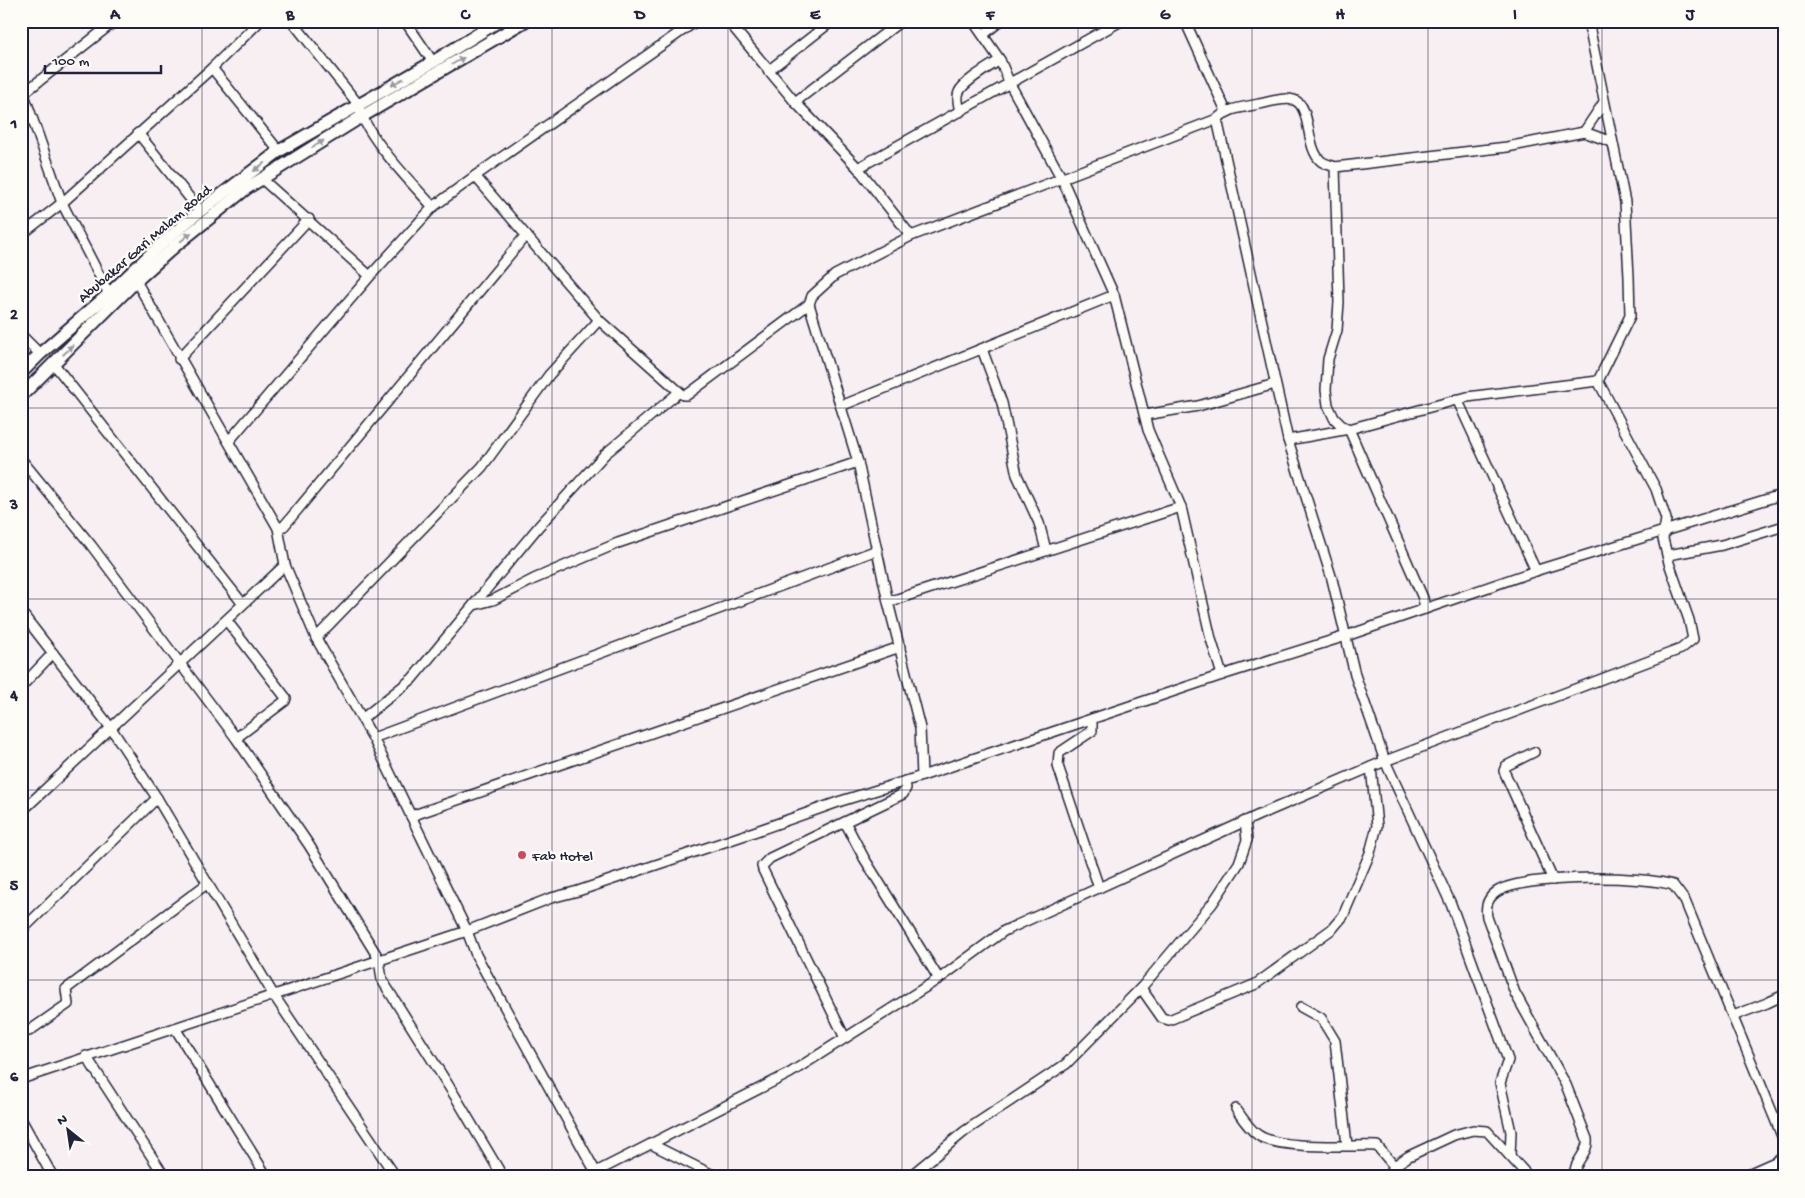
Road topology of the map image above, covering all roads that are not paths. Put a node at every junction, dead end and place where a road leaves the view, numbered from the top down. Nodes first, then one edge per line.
1 (115, 21) edge
2 (260, 21) edge
3 (292, 21) edge
4 (404, 21) edge
5 (499, 21) edge
6 (525, 21) edge
7 (696, 21) edge
8 (728, 21) edge
9 (832, 21) edge
10 (901, 21) edge
11 (973, 21) edge
12 (1000, 21) edge
13 (1121, 21) edge
14 (1185, 21) edge
15 (1588, 21) edge
16 (483, 25) edge
17 (983, 35) junction
18 (1000, 60) junction
19 (433, 62) junction
20 (212, 68) junction
21 (768, 71) junction
22 (1010, 84) junction
23 (23, 89) edge
24 (795, 102) junction
25 (1604, 102) junction
26 (358, 104) junction
27 (1226, 111) junction
28 (960, 112) junction
29 (361, 116) junction
30 (1217, 120) junction
31 (1584, 132) junction
32 (138, 133) junction
33 (1612, 142) junction
34 (279, 151) junction
35 (1335, 167) junction
36 (858, 168) junction
37 (475, 176) junction
38 (262, 179) junction
39 (1062, 179) junction
40 (62, 203) junction
41 (433, 207) junction
42 (200, 210) junction
43 (309, 220) junction
44 (21, 235) edge
45 (526, 235) junction
46 (911, 236) junction
47 (370, 276) junction
48 (136, 281) junction
49 (109, 294) junction
50 (1114, 295) junction
51 (810, 304) junction
52 (599, 320) junction
53 (21, 335) edge
54 (982, 349) junction
55 (40, 354) junction
56 (180, 358) junction
57 (54, 364) junction
58 (21, 374) edge
59 (1598, 381) junction
60 (1276, 384) junction
61 (678, 393) junction
62 (21, 396) edge
63 (1457, 400) junction
64 (841, 406) junction
65 (1145, 415) junction
66 (1348, 429) junction
67 (1288, 440) junction
68 (229, 441) junction
69 (21, 458) edge
70 (858, 462) junction
71 (1784, 494) edge
72 (1181, 507) junction
73 (1784, 526) edge
74 (278, 528) junction
75 (1664, 530) junction
76 (877, 550) junction
77 (1046, 550) junction
78 (1668, 555) junction
79 (285, 565) junction
80 (1536, 571) junction
81 (888, 602) junction
82 (244, 604) junction
83 (474, 605) junction
84 (1425, 609) junction
85 (21, 612) edge
86 (227, 621) junction
87 (1346, 636) junction
88 (316, 638) junction
89 (900, 647) junction
90 (54, 653) junction
91 (180, 664) junction
92 (1222, 675) junction
93 (21, 687) edge
94 (1092, 718) junction
95 (362, 720) junction
96 (111, 728) junction
97 (236, 738) junction
98 (373, 738) junction
99 (1534, 752) dead end
100 (1385, 761) junction
101 (1371, 766) junction
102 (922, 776) junction
103 (905, 781) junction
104 (157, 798) junction
105 (21, 812) edge
106 (411, 816) junction
107 (1245, 821) junction
108 (845, 822) junction
109 (1553, 880) junction
110 (208, 883) junction
111 (1098, 888) junction
112 (21, 931) edge
113 (467, 931) junction
114 (379, 959) junction
115 (939, 979) junction
116 (1141, 988) junction
117 (273, 994) junction
118 (1784, 994) edge
119 (1301, 1007) dead end
120 (1732, 1016) junction
121 (175, 1028) junction
122 (29, 1030) dead end
123 (845, 1038) junction
124 (86, 1056) junction
125 (21, 1079) edge
126 (1236, 1109) dead end
127 (21, 1119) edge
128 (1784, 1141) edge
129 (651, 1144) junction
130 (1348, 1145) junction
131 (1784, 1155) edge
132 (1510, 1156) junction
133 (1394, 1166) junction
134 (598, 1174) edge
135 (53, 1177) edge
136 (165, 1177) edge
137 (267, 1177) edge
138 (396, 1177) edge
139 (502, 1177) edge
140 (586, 1177) edge
141 (718, 1177) edge
142 (909, 1177) edge
143 (1389, 1177) edge
144 (1529, 1177) edge
145 (1574, 1177) edge
146 (1741, 1177) edge

1 - 23 street
2 - 20 street
3 - 26 street
4 - 19 street
5 - 16 street, Abubakar Gari Malam Road
29 -> 6 street
7 - 37 street
8 - 21 street
9 - 21 street
10 - 24 street
11 - 17 street
12 - 17 street
13 - 22 street
14 - 27 street
15 - 25 street
16 - 19 street, Abubakar Gari Malam Road
17 - 18 street
18 - 22 street
18 - 28 street
19 -> 26 street, Abubakar Gari Malam Road
20 - 32 street
20 - 34 street
21 - 24 street
22 - 28 street
22 - 39 street
23 - 40 street
24 - 36 street
25 - 31 street
25 - 33 street
26 - 29 street
26 - 34 street, Abubakar Gari Malam Road
27 - 30 street
27 - 35 street
28 - 36 street
38 -> 29 street
29 - 41 street
30 - 39 street
30 - 60 street
31 - 33 street
31 - 35 street
32 - 40 street
32 - 42 street
33 - 59 street
34 -> 42 street, Abubakar Gari Malam Road
35 - 66 street
36 - 46 street
37 - 41 street
37 - 45 street
38 - 43 street
48 -> 38 street
39 - 46 street
39 - 50 street
40 - 44 street
40 - 49 street
41 - 47 street
42 - 49 street, Abubakar Gari Malam Road
43 - 47 street
43 - 56 street
45 - 52 street
45 - 74 street
46 - 51 street
47 - 68 street
48 - 56 street
57 -> 48 street
49 - 55 street, Abubakar Gari Malam Road
50 - 54 street
50 - 65 street
51 - 61 street
51 - 64 street
52 - 61 street
52 - 88 street
53 - 55 street
54 - 64 street
54 - 77 street
55 - 58 street, Abubakar Gari Malam Road
56 - 68 street
57 - 62 street
57 - 82 street
59 - 63 street
59 - 75 street
60 - 65 street
60 - 67 street
61 - 83 street
63 - 66 street
63 - 80 street
64 - 70 street
65 - 72 street
66 - 67 street
66 - 84 street
67 - 87 street
68 - 74 street
69 - 91 street
70 - 76 street
70 - 83 street
71 - 75 street
72 - 77 street
72 - 92 street
73 - 78 street
74 - 79 street
75 - 78 street
75 - 80 street
76 - 81 street
76 - 98 street
77 - 81 street
78 - 100 street
79 - 82 street
79 - 88 street
80 - 84 street
81 - 89 street
82 - 86 street
83 - 95 street
84 - 87 street
85 - 90 street
86 - 91 street
86 - 97 street
87 - 92 street
87 - 100 street
88 - 95 street
89 - 102 street
89 - 106 street
90 - 93 street
90 - 96 street
91 - 96 street
91 - 97 street
92 - 94 street
94 - 102 street
94 - 111 street
95 - 98 street
96 - 104 street
96 - 105 street
97 - 114 street
98 - 106 street
99 - 109 street
100 - 101 street
100 - 132 street
101 - 107 street
101 - 116 street
102 - 103 street
103 - 108 street
103 - 113 street
104 - 110 street
104 - 112 street
106 - 113 street
107 - 111 street
107 - 116 street
108 - 115 street
108 - 123 street
109 - 120 street
109 - 145 street
110 - 117 street
110 - 122 street
111 - 115 street
113 - 114 street
113 - 134 street
114 - 117 street
114 - 139 street
115 - 123 street
116 - 142 street
117 - 121 street
117 - 138 street
118 - 120 street
119 - 130 street
120 - 128 street
121 - 124 street
121 - 137 street
123 - 129 street
124 - 125 street
124 - 136 street
126 - 130 street
127 - 135 street
129 - 134 street
129 - 141 street
130 - 133 street
131 - 146 street
132 - 133 street
132 - 144 street
133 - 143 street
134 - 140 street

